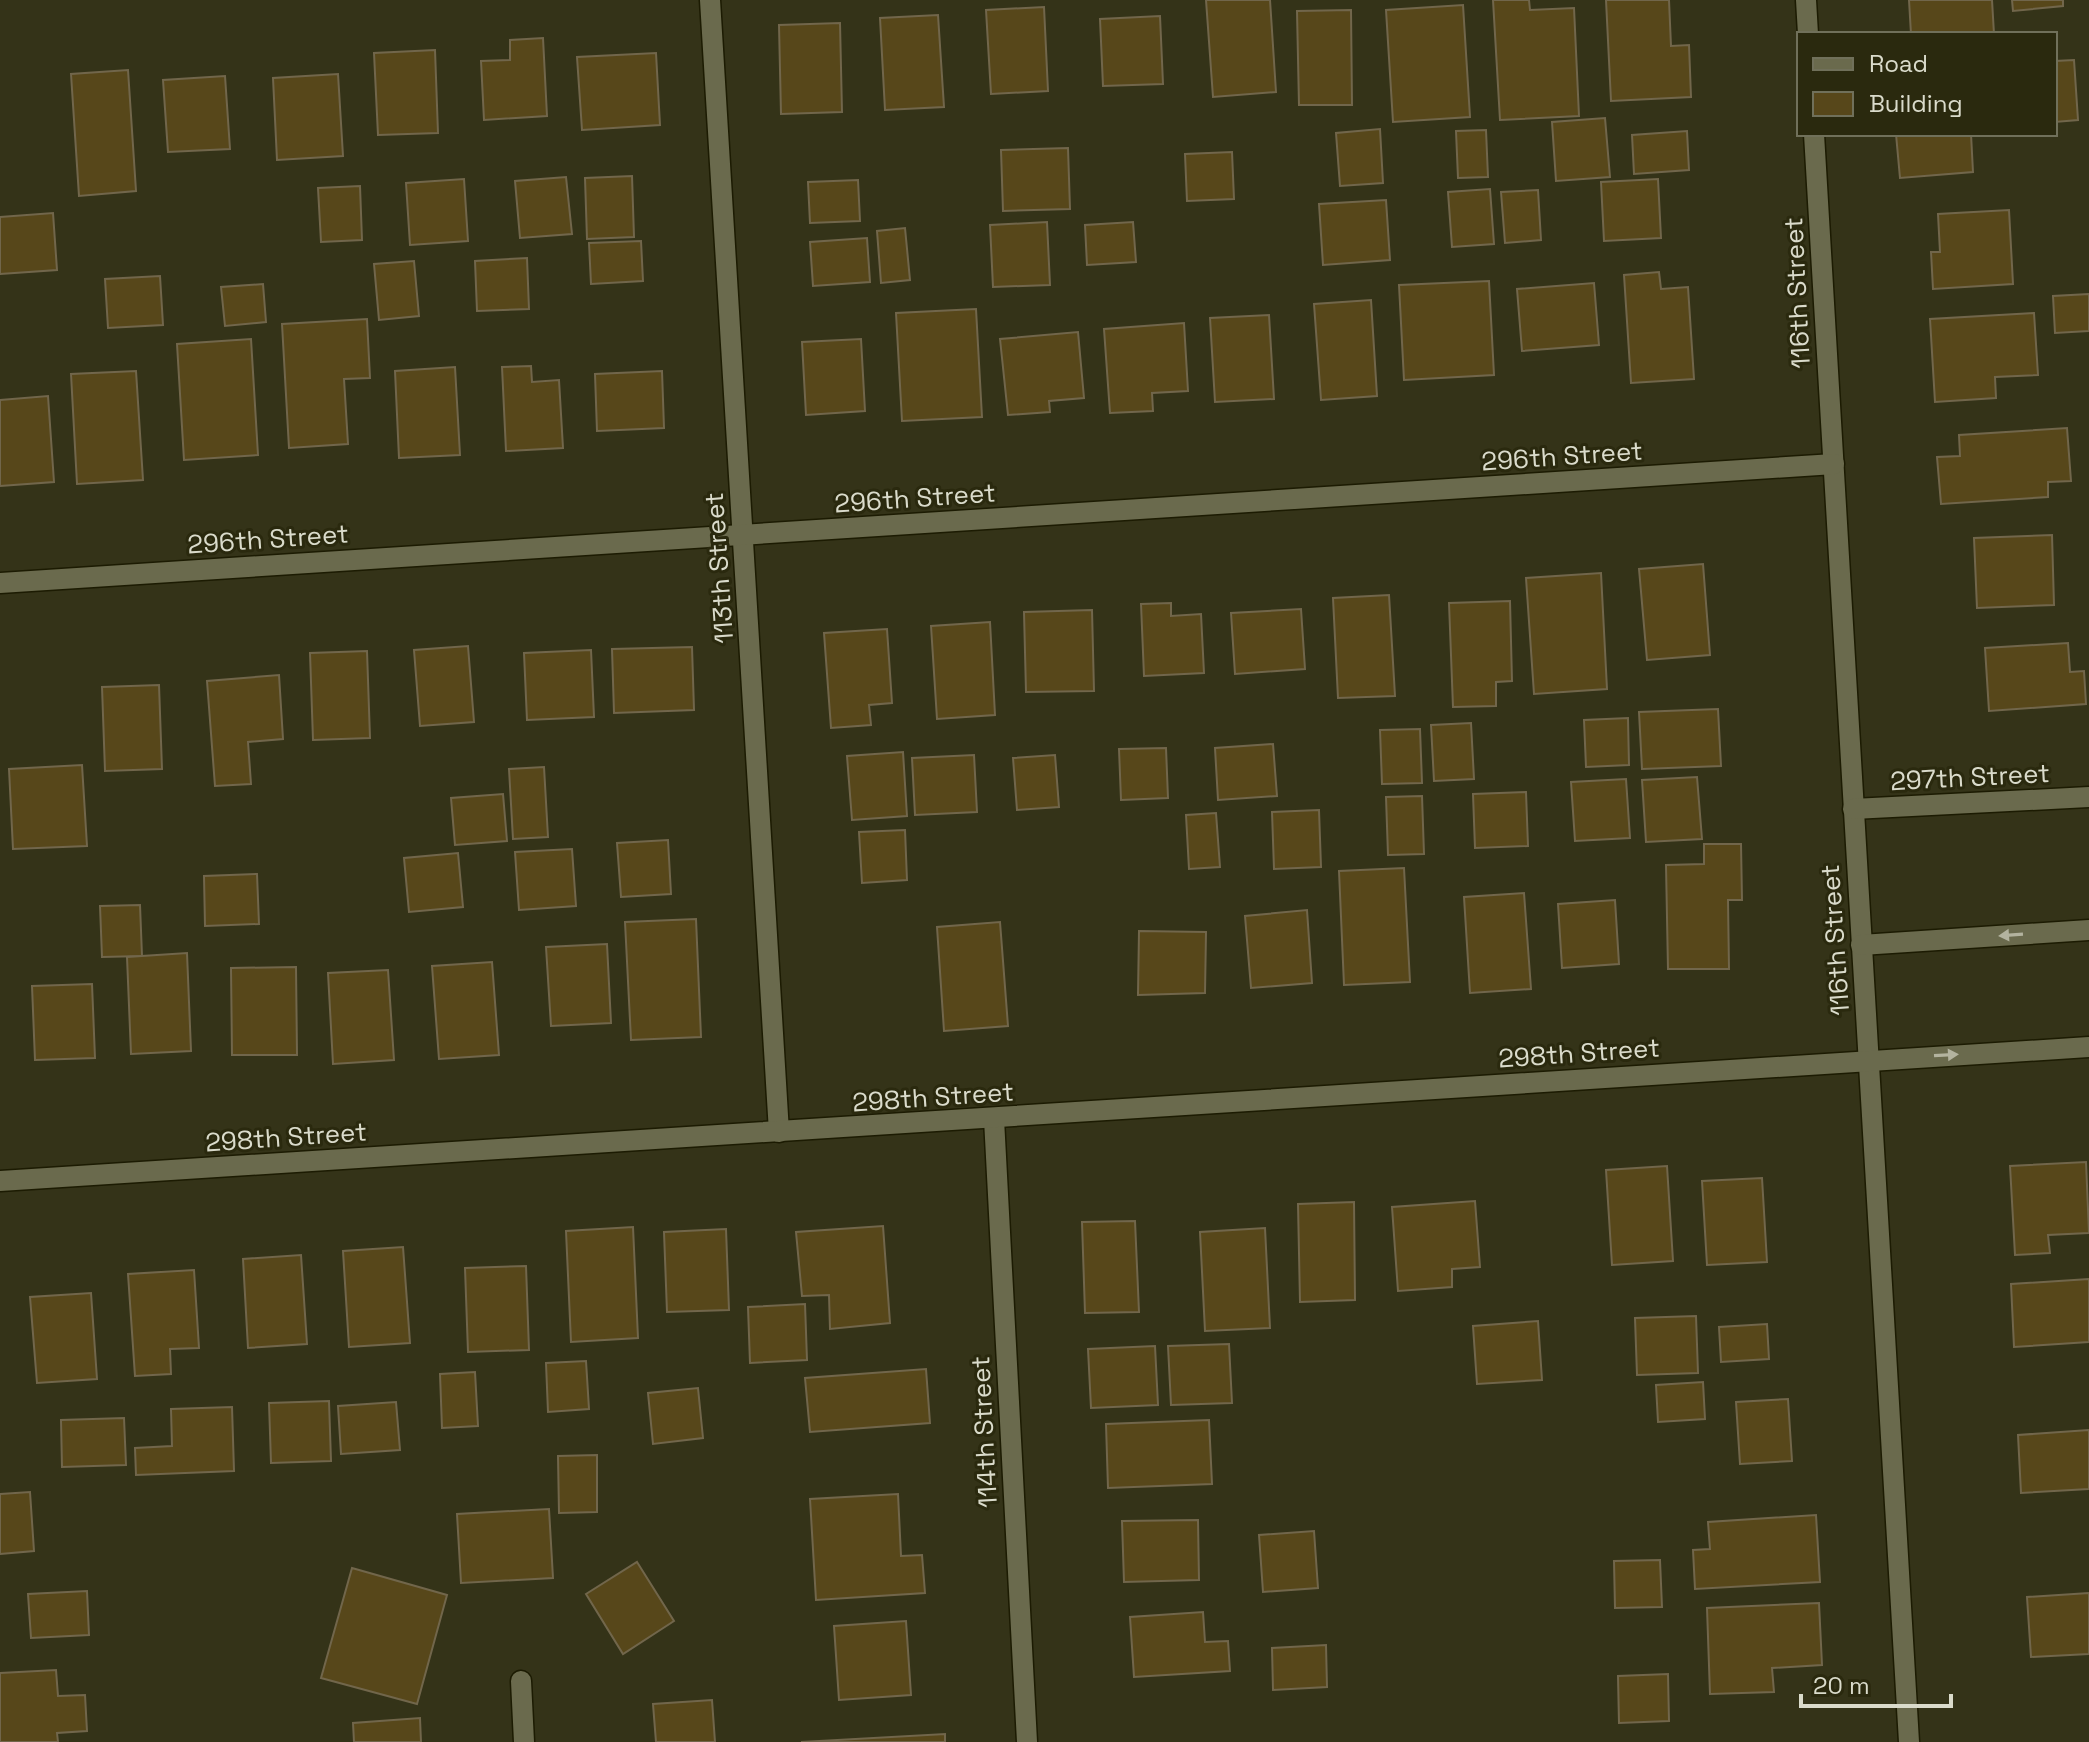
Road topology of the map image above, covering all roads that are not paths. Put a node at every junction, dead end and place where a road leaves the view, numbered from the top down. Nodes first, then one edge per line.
1 (710, 0) edge
2 (1806, 0) edge
3 (1808, 32) edge
4 (1814, 136) edge
5 (1834, 464) junction
6 (743, 535) junction
7 (0, 583) edge
8 (2089, 797) edge
9 (1853, 809) junction
10 (2089, 930) edge
11 (1861, 945) junction
12 (2089, 1047) edge
13 (1869, 1060) junction
14 (994, 1119) junction
15 (779, 1132) junction
16 (0, 1181) edge
17 (521, 1681) dead end
18 (524, 1742) edge
19 (1027, 1742) edge
20 (1909, 1742) edge

1 - 6 street, 113th Street
2 - 3 street
4 - 5 street, 116th Street
5 - 6 street, 296th Street
5 - 9 street, 116th Street
6 - 7 street, 296th Street
6 - 15 street, 113th Street
8 - 9 street, 297th Street
9 - 11 street, 116th Street
10 -> 11 street
11 - 13 street, 116th Street
13 -> 12 street, 298th Street
13 - 14 street, 298th Street
13 - 20 street, 116th Street
14 - 15 street, 298th Street
14 - 19 street, 114th Street
15 - 16 street, 298th Street
17 - 18 street

